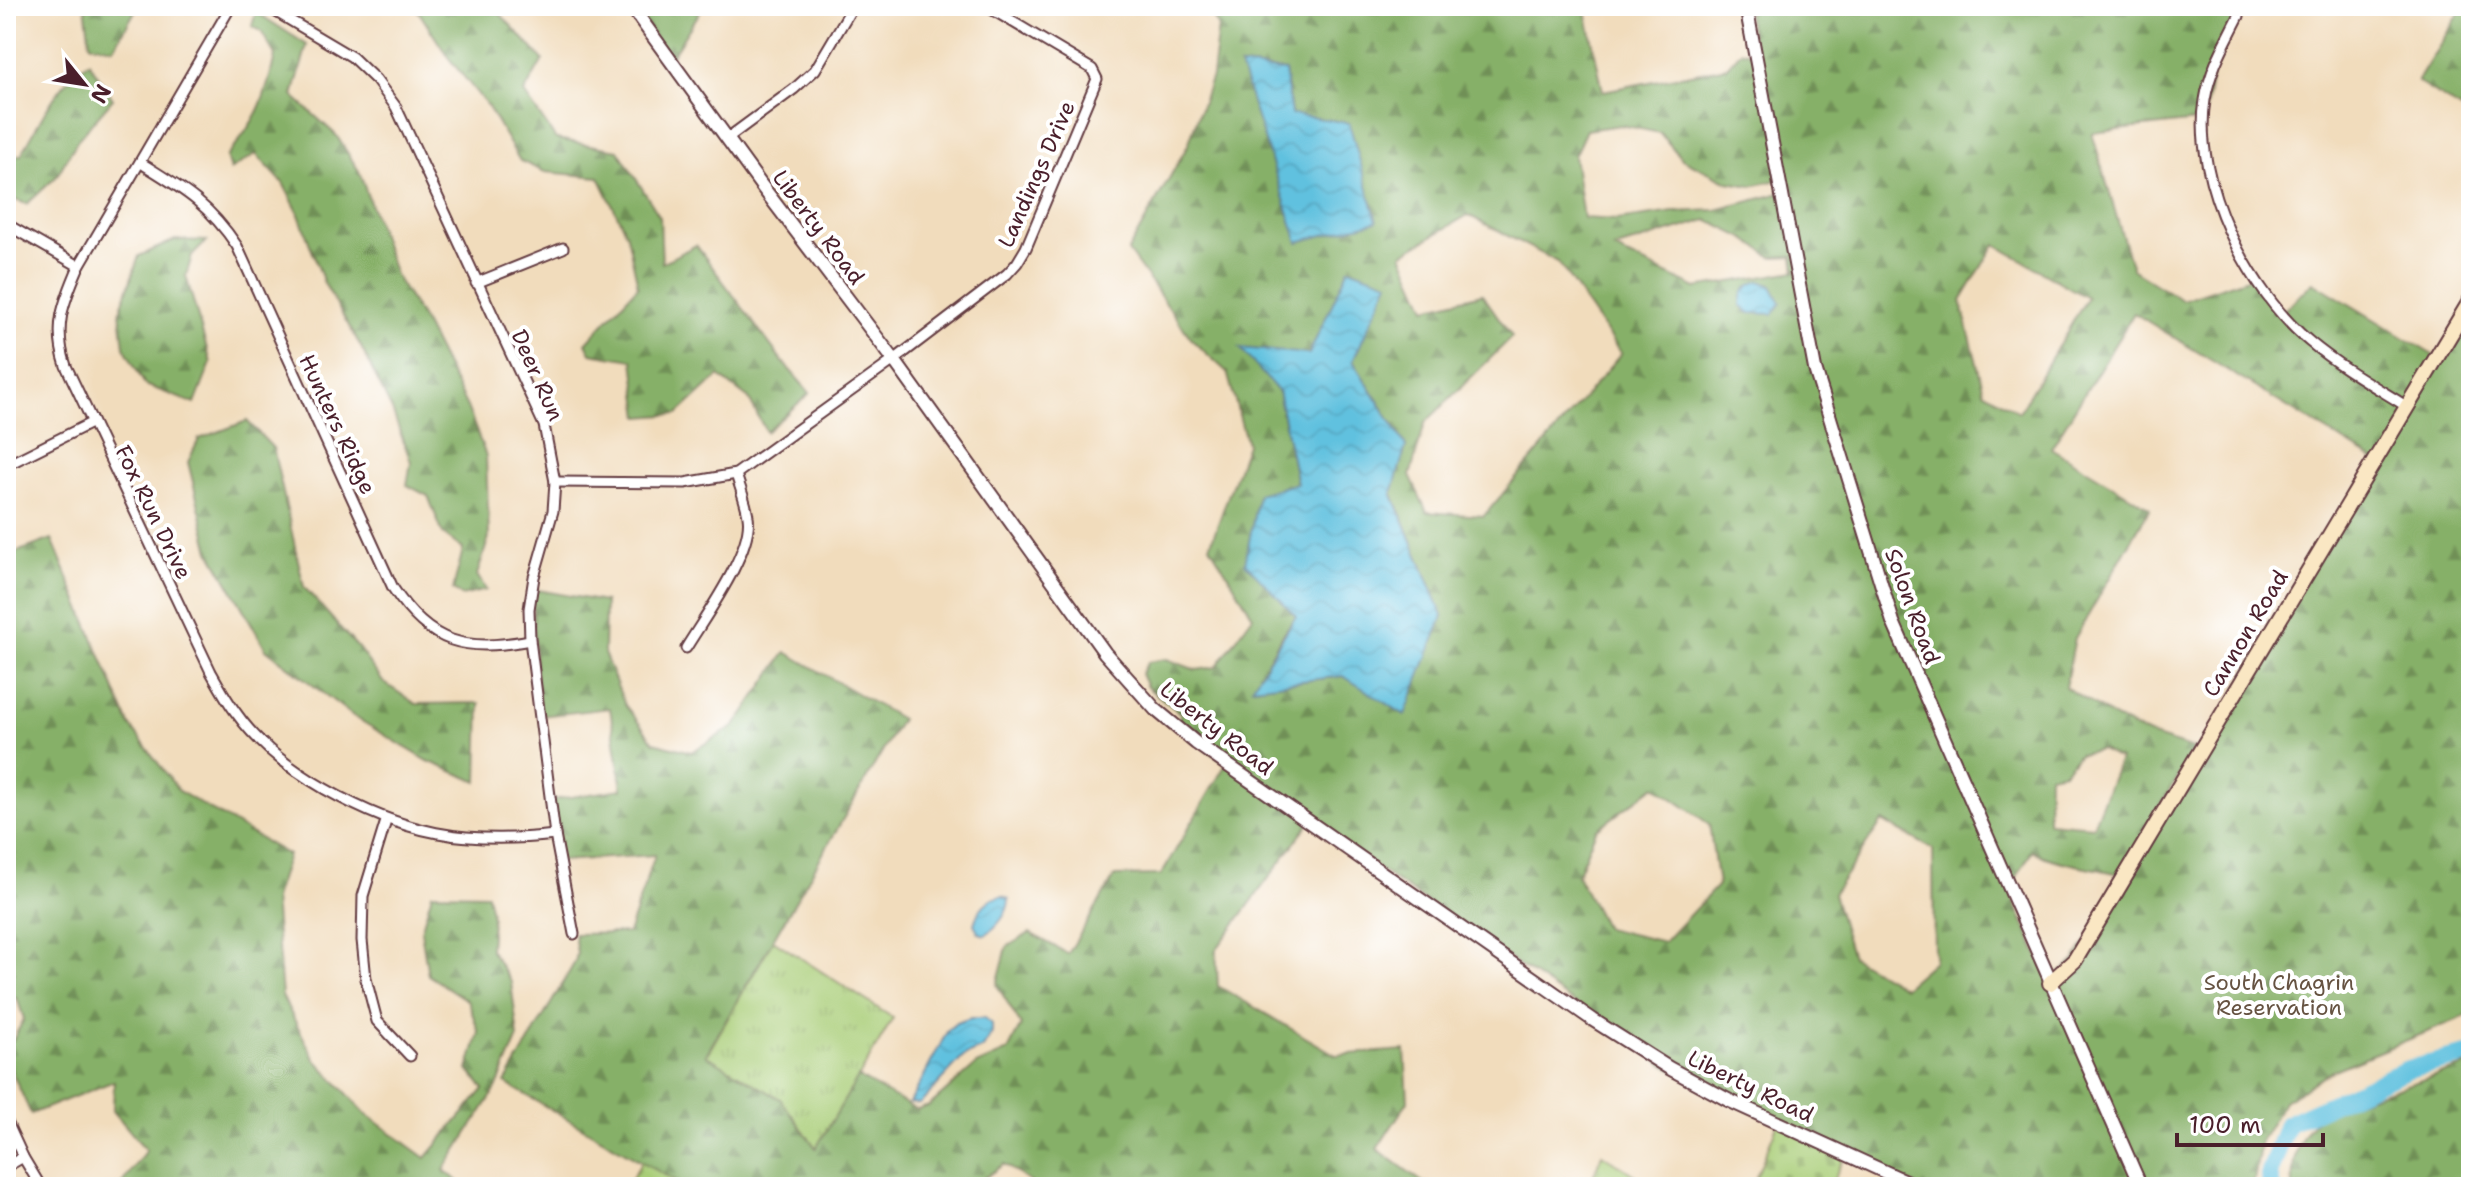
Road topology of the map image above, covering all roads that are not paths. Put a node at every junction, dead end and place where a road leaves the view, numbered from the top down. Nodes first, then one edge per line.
1 (231, 6) edge
2 (266, 6) edge
3 (631, 6) edge
4 (853, 6) edge
5 (986, 6) edge
6 (1746, 6) edge
7 (2239, 16) dead end
8 (729, 137) junction
9 (141, 163) junction
10 (6, 224) edge
11 (563, 248) dead end
12 (79, 266) junction
13 (476, 283) junction
14 (2471, 300) edge
15 (894, 360) junction
16 (2406, 406) junction
17 (91, 423) junction
18 (15, 461) dead end
19 (736, 474) junction
20 (555, 482) junction
21 (530, 640) junction
22 (686, 648) dead end
23 (386, 821) junction
24 (555, 835) junction
25 (574, 934) dead end
26 (2050, 983) junction
27 (410, 1056) dead end
28 (6, 1120) edge
29 (23, 1157) junction
30 (6, 1167) edge
31 (41, 1187) edge
32 (1918, 1187) edge
33 (2141, 1187) edge

1 - 9 street, Fox Run Drive
2 - 13 street, Deer Run
3 - 8 street, Liberty Road
4 - 8 street
5 - 15 street, Landings Drive
6 - 26 street, Solon Road
7 - 16 street
8 - 15 street, Liberty Road
9 - 12 street, Fox Run Drive
9 - 21 street, Hunters Ridge
10 - 12 street
11 - 13 street
12 - 17 street, Fox Run Drive
13 - 20 street, Deer Run
14 - 16 main road, Cannon Road
15 - 19 street
15 - 32 street, Liberty Road
16 - 26 main road, Cannon Road
17 - 18 street
17 - 23 street, Fox Run Drive
19 - 20 street
19 - 22 street
20 - 21 street, Deer Run
21 - 24 street, Deer Run
23 - 24 street, Fox Run Drive
23 - 27 street
24 - 25 street, Deer Run
26 - 33 street, Solon Road
28 - 29 street
29 - 30 street
29 - 31 street

